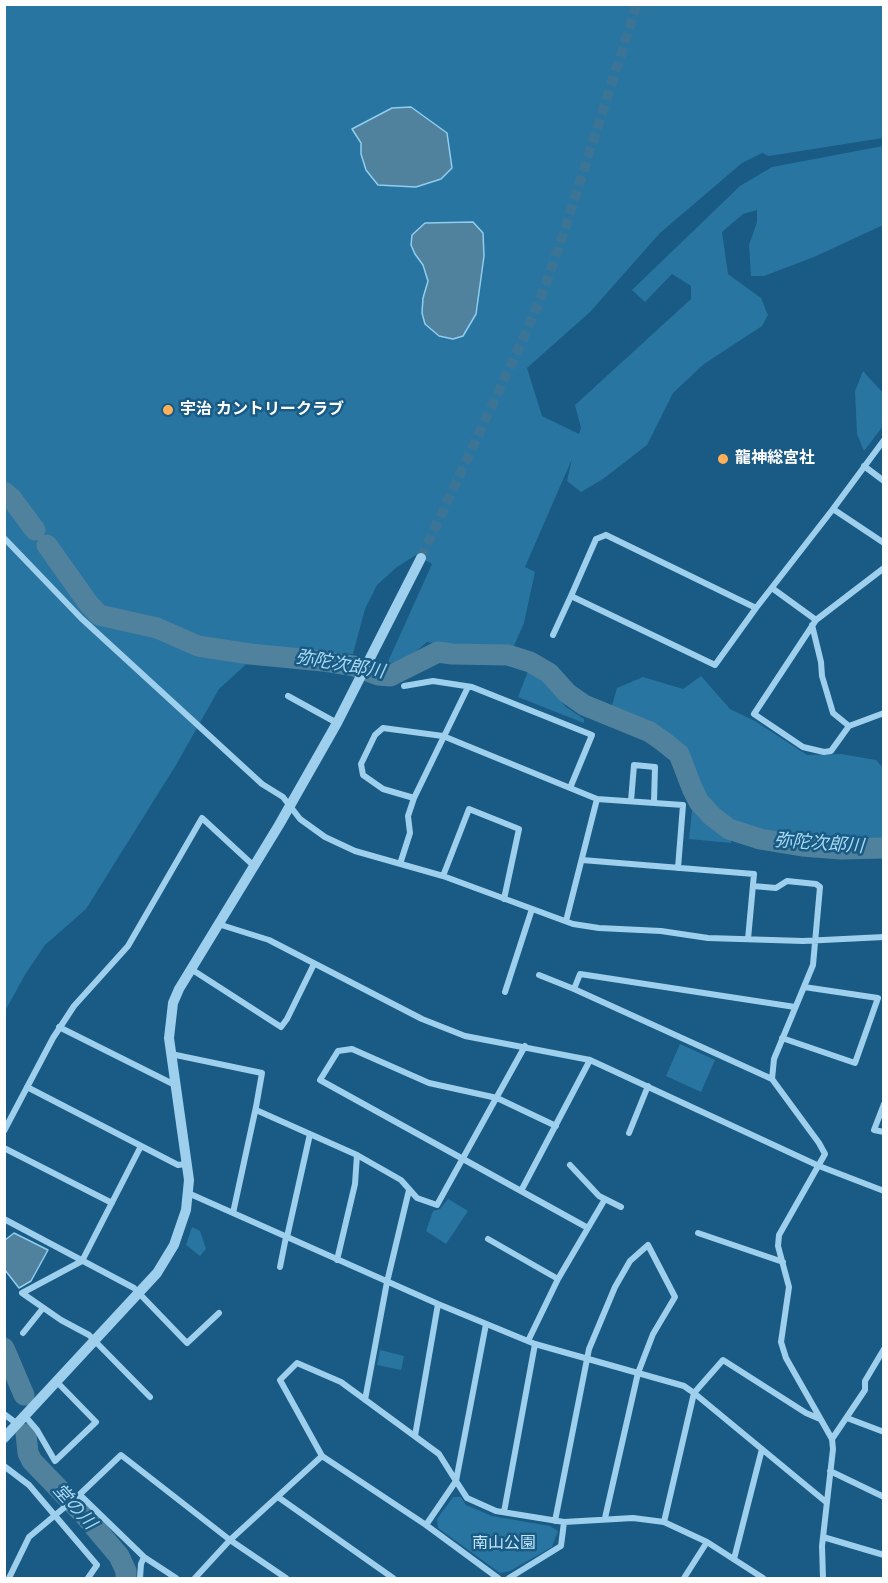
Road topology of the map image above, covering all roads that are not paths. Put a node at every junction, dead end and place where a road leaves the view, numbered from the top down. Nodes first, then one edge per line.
1 (884, 440) edge
2 (864, 466) junction
3 (884, 481) edge
4 (833, 509) junction
5 (4, 538) edge
6 (884, 543) edge
7 (421, 558) tunnel mouth
8 (884, 568) edge
9 (772, 588) junction
10 (571, 596) junction
11 (756, 608) junction
12 (814, 623) junction
13 (553, 635) dead end
14 (404, 686) dead end
15 (468, 687) junction
16 (288, 696) dead end
17 (882, 716) edge
18 (337, 723) junction
19 (849, 726) junction
20 (443, 736) junction
21 (570, 788) junction
22 (414, 798) junction
23 (597, 799) junction
24 (631, 801) junction
25 (654, 802) junction
26 (290, 806) junction
27 (582, 860) junction
28 (400, 864) junction
29 (254, 866) junction
30 (678, 868) junction
31 (443, 876) junction
32 (753, 886) junction
33 (504, 899) junction
34 (532, 909) junction
35 (566, 921) junction
36 (218, 924) junction
37 (884, 937) edge
38 (748, 939) junction
39 (816, 941) junction
40 (314, 964) junction
41 (191, 969) junction
42 (539, 975) dead end
43 (804, 987) junction
44 (574, 989) junction
45 (505, 992) dead end
46 (795, 1007) junction
47 (59, 1027) junction
48 (782, 1038) junction
49 (525, 1046) junction
50 (171, 1054) junction
51 (590, 1060) junction
52 (772, 1079) junction
53 (175, 1085) junction
54 (648, 1086) junction
55 (27, 1087) junction
56 (497, 1098) junction
57 (884, 1104) edge
58 (256, 1110) junction
59 (556, 1126) junction
60 (4, 1131) edge
61 (884, 1132) edge
62 (629, 1133) dead end
63 (310, 1134) junction
64 (141, 1146) junction
65 (4, 1148) edge
66 (357, 1155) junction
67 (463, 1159) junction
68 (186, 1164) junction
69 (570, 1165) dead end
70 (819, 1166) junction
71 (410, 1190) junction
72 (521, 1191) junction
73 (884, 1191) edge
74 (188, 1193) junction
75 (605, 1199) junction
76 (112, 1203) junction
77 (621, 1207) dead end
78 (233, 1213) junction
79 (4, 1219) edge
80 (588, 1228) junction
81 (698, 1233) dead end
82 (287, 1237) junction
83 (488, 1239) dead end
84 (337, 1260) junction
85 (82, 1261) junction
86 (783, 1262) junction
87 (280, 1267) dead end
88 (558, 1279) junction
89 (387, 1282) junction
90 (138, 1293) junction
91 (438, 1304) junction
92 (43, 1308) junction
93 (219, 1313) dead end
94 (486, 1324) junction
95 (23, 1333) dead end
96 (94, 1340) junction
97 (528, 1341) junction
98 (535, 1344) junction
99 (884, 1349) edge
100 (588, 1358) junction
101 (880, 1362) edge
102 (638, 1373) junction
103 (56, 1381) junction
104 (694, 1393) junction
105 (150, 1396) dead end
106 (365, 1400) junction
107 (4, 1414) edge
108 (847, 1418) junction
109 (20, 1419) junction
110 (820, 1419) junction
111 (884, 1432) edge
112 (415, 1436) junction
113 (4, 1437) edge
114 (832, 1439) junction
115 (762, 1449) junction
116 (322, 1456) junction
117 (4, 1466) edge
118 (830, 1471) junction
119 (456, 1481) junction
120 (79, 1495) junction
121 (278, 1497) junction
122 (884, 1497) edge
123 (826, 1502) junction
124 (504, 1512) junction
125 (58, 1513) junction
126 (605, 1518) junction
127 (555, 1521) junction
128 (564, 1522) junction
129 (664, 1522) junction
130 (426, 1525) junction
131 (823, 1537) junction
132 (230, 1540) junction
133 (707, 1542) junction
134 (884, 1555) edge
135 (144, 1557) junction
136 (734, 1559) junction
137 (522, 1570) junction
138 (9, 1578) edge
139 (88, 1578) edge
140 (140, 1578) edge
141 (176, 1578) edge
142 (195, 1578) edge
143 (286, 1578) edge
144 (393, 1578) edge
145 (498, 1578) edge
146 (508, 1578) edge
147 (528, 1578) edge
148 (684, 1578) edge
149 (763, 1578) edge
150 (822, 1578) edge

1 - 2 street
2 - 3 street
2 - 4 street
4 - 6 street
4 - 9 street
5 - 26 street
7 - 18 street
8 - 12 street
9 - 11 street
9 - 12 street
10 - 11 street
10 - 11 street
10 - 13 street
12 - 19 street
12 - 19 street
14 - 15 street
15 - 20 street
15 - 21 street
16 - 18 street
17 - 19 street
18 - 26 street
20 - 21 street
20 - 22 street
20 - 22 street
21 - 23 street
22 - 28 street
23 - 24 street
23 - 27 street
24 - 25 street
24 - 25 street
25 - 30 street
26 - 28 street
26 - 29 street
27 - 30 street
27 - 35 street
28 - 31 street
29 - 36 street
29 - 47 street
30 - 32 street
31 - 33 street
31 - 33 street
32 - 38 street
32 - 39 street
33 - 34 street
34 - 35 street
34 - 45 street
35 - 38 street
36 - 40 street
36 - 41 street
37 - 39 street
38 - 39 street
39 - 43 street
40 - 41 street
40 - 49 street
41 - 50 street
42 - 44 street
43 - 46 street
43 - 48 street
44 - 46 street
44 - 52 street
46 - 48 street
47 - 53 street
47 - 55 street
48 - 52 street
49 - 51 street
49 - 56 street
50 - 53 street
50 - 58 street
51 - 54 street
51 - 59 street
52 - 70 street
53 - 68 street
54 - 62 street
54 - 70 street
55 - 60 street
55 - 64 street
56 - 59 street
56 - 67 street
56 - 67 street
57 - 61 street
58 - 63 street
58 - 78 street
59 - 72 street
63 - 66 street
63 - 82 street
64 - 68 street
64 - 76 street
65 - 76 street
66 - 71 street
66 - 84 street
67 - 71 street
67 - 72 street
68 - 74 street
69 - 75 street
70 - 73 street
70 - 86 street
71 - 89 street
72 - 80 street
74 - 78 street
74 - 90 street
75 - 77 street
75 - 80 street
76 - 85 street
78 - 82 street
79 - 85 street
80 - 88 street
81 - 86 street
82 - 84 street
82 - 87 street
83 - 88 street
84 - 89 street
85 - 90 street
85 - 92 street
86 - 110 street
88 - 97 street
89 - 91 street
89 - 106 street
90 - 93 street
90 - 96 street
91 - 94 street
91 - 112 street
92 - 95 street
92 - 96 street
94 - 97 street
94 - 119 street
96 - 103 street
96 - 105 street
97 - 98 street
98 - 100 street
98 - 124 street
99 - 101 street
100 - 102 street
100 - 102 street
100 - 127 street
101 - 108 street
102 - 104 street
102 - 126 street
103 - 109 street
103 - 109 street
104 - 110 street
104 - 115 street
104 - 129 street
106 - 112 street
106 - 116 street
107 - 109 street
108 - 111 street
108 - 114 street
109 - 113 street
110 - 114 street
112 - 119 street
114 - 118 street
115 - 123 street
115 - 136 street
116 - 121 street
116 - 130 street
117 - 125 street
118 - 122 street
118 - 123 street
119 - 124 street
119 - 130 street
120 - 125 street
120 - 132 street
120 - 135 street
121 - 132 street
121 - 144 street
123 - 131 street
124 - 127 street
125 - 138 street
125 - 139 street
126 - 128 street
126 - 129 street
127 - 128 street
128 - 137 street
129 - 133 street
130 - 145 street
131 - 134 street
131 - 150 street
132 - 142 street
132 - 143 street
133 - 136 street
133 - 148 street
135 - 140 street
135 - 141 street
136 - 149 street
137 - 146 street
137 - 147 street

